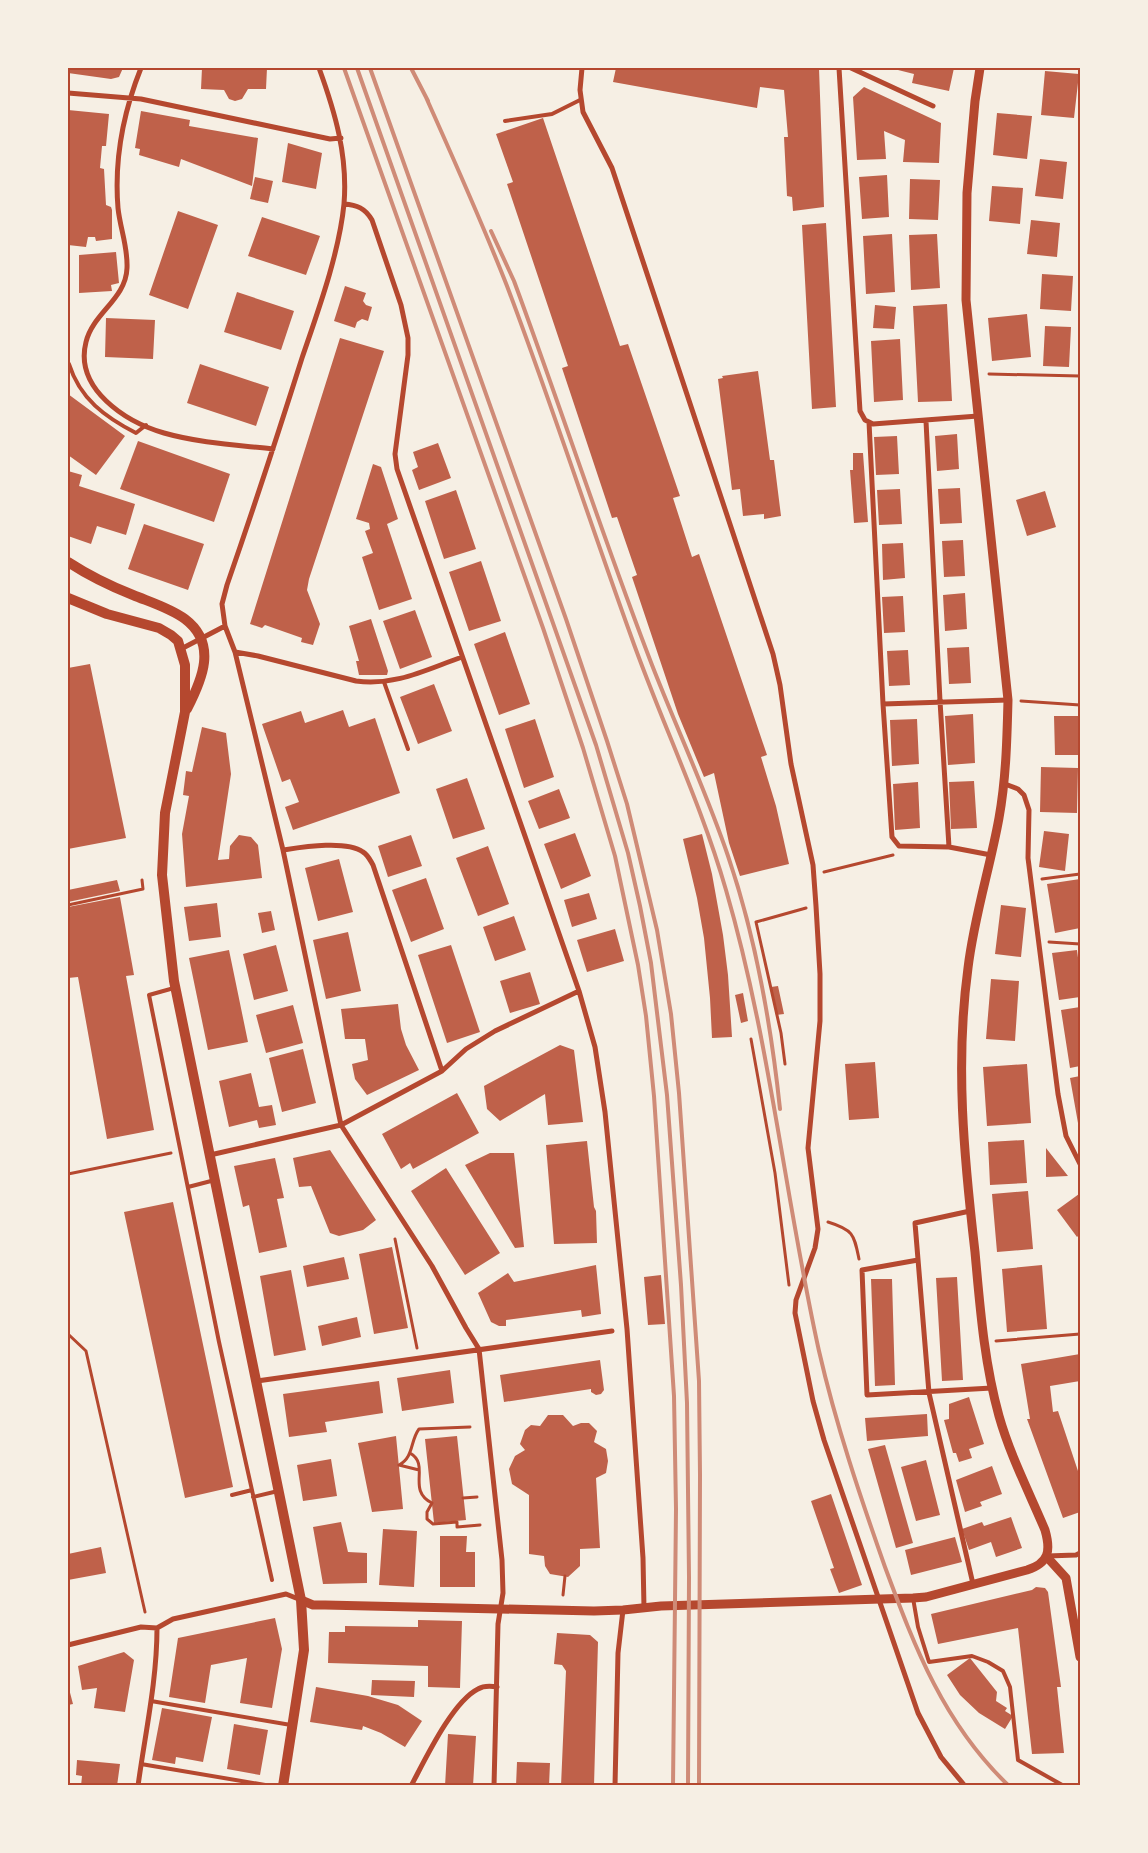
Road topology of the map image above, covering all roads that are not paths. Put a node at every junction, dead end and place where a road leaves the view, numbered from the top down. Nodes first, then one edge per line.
1 (141, 68) edge
2 (319, 68) edge
3 (582, 68) edge
4 (839, 68) edge
5 (851, 68) edge
6 (980, 68) edge
7 (68, 93) edge
8 (130, 98) junction
9 (580, 100) junction
10 (932, 106) dead end
11 (505, 121) dead end
12 (341, 138) junction
13 (344, 204) junction
14 (70, 364) dead end
15 (978, 416) junction
16 (926, 421) junction
17 (869, 422) junction
18 (146, 426) junction
19 (273, 449) junction
20 (68, 562) edge
21 (68, 598) edge
22 (225, 626) junction
23 (200, 638) junction
24 (181, 649) junction
25 (235, 652) junction
26 (462, 658) junction
27 (384, 682) junction
28 (1008, 700) junction
29 (940, 701) junction
30 (883, 704) junction
31 (185, 712) junction
32 (408, 749) dead end
33 (1005, 784) junction
34 (949, 847) junction
35 (283, 850) junction
36 (991, 855) junction
37 (176, 988) junction
38 (579, 991) junction
39 (442, 1072) junction
40 (341, 1124) junction
41 (210, 1155) junction
42 (1080, 1164) edge
43 (215, 1180) junction
44 (188, 1187) junction
45 (970, 1211) junction
46 (918, 1260) junction
47 (612, 1331) dead end
48 (479, 1349) junction
49 (257, 1381) junction
50 (992, 1388) junction
51 (929, 1393) junction
52 (252, 1490) junction
53 (279, 1491) junction
54 (232, 1495) dead end
55 (253, 1498) junction
56 (1080, 1553) edge
57 (1046, 1556) junction
58 (272, 1580) dead end
59 (973, 1584) junction
60 (913, 1598) junction
61 (301, 1600) junction
62 (644, 1608) junction
63 (501, 1609) junction
64 (623, 1610) junction
65 (157, 1628) junction
66 (68, 1645) edge
67 (1080, 1656) edge
68 (497, 1686) junction
69 (151, 1701) junction
70 (293, 1726) junction
71 (141, 1764) junction
72 (138, 1786) edge
73 (271, 1786) edge
74 (283, 1786) edge
75 (411, 1786) edge
76 (494, 1786) edge
77 (615, 1786) edge
78 (965, 1786) edge
79 (1064, 1786) edge

1 - 8 street
2 - 12 street
3 - 9 street
4 - 17 street
5 - 10 street
6 - 15 street
7 - 8 street
8 - 12 street
8 - 18 street
9 - 11 lane
9 - 78 street
12 - 13 street
13 - 19 street
13 - 26 street
14 - 18 lane
15 - 16 street
15 - 28 street
16 - 17 street
16 - 29 street
17 - 30 street
18 - 19 street
19 - 22 street
20 - 23 main road
21 - 24 main road
22 - 23 street
22 - 25 street
23 - 24 street
23 - 31 main road
24 - 31 main road
25 - 27 street
25 - 35 street
26 - 27 street
26 - 38 street
27 - 32 lane
28 - 29 street
28 - 33 street
29 - 30 street
29 - 34 street
30 - 34 street
31 - 37 main road
33 - 36 street
33 - 42 street
34 - 36 street
35 - 39 street
35 - 40 street
36 - 45 street
37 - 41 main road
37 - 44 lane
38 - 39 street
38 - 62 street
39 - 40 street
40 - 41 street
40 - 48 street
41 - 43 main road
43 - 44 lane
43 - 49 main road
44 - 52 lane
45 - 46 street
45 - 50 street
46 - 51 street
46 - 51 street
47 - 48 street
48 - 49 street
48 - 63 street
49 - 53 main road
50 - 51 street
50 - 57 street
51 - 59 street
52 - 54 lane
52 - 55 lane
53 - 55 lane
53 - 61 main road
55 - 58 lane
56 - 57 street
57 - 59 street
57 - 67 street
59 - 60 street
60 - 62 street
60 - 79 lane
61 - 63 street
61 - 65 street
61 - 70 main road
62 - 64 street
63 - 64 street
63 - 68 street
64 - 77 street
65 - 66 street
65 - 69 street
68 - 75 street
68 - 76 street
69 - 70 lane
69 - 71 street
70 - 74 main road
71 - 72 street
71 - 73 lane

